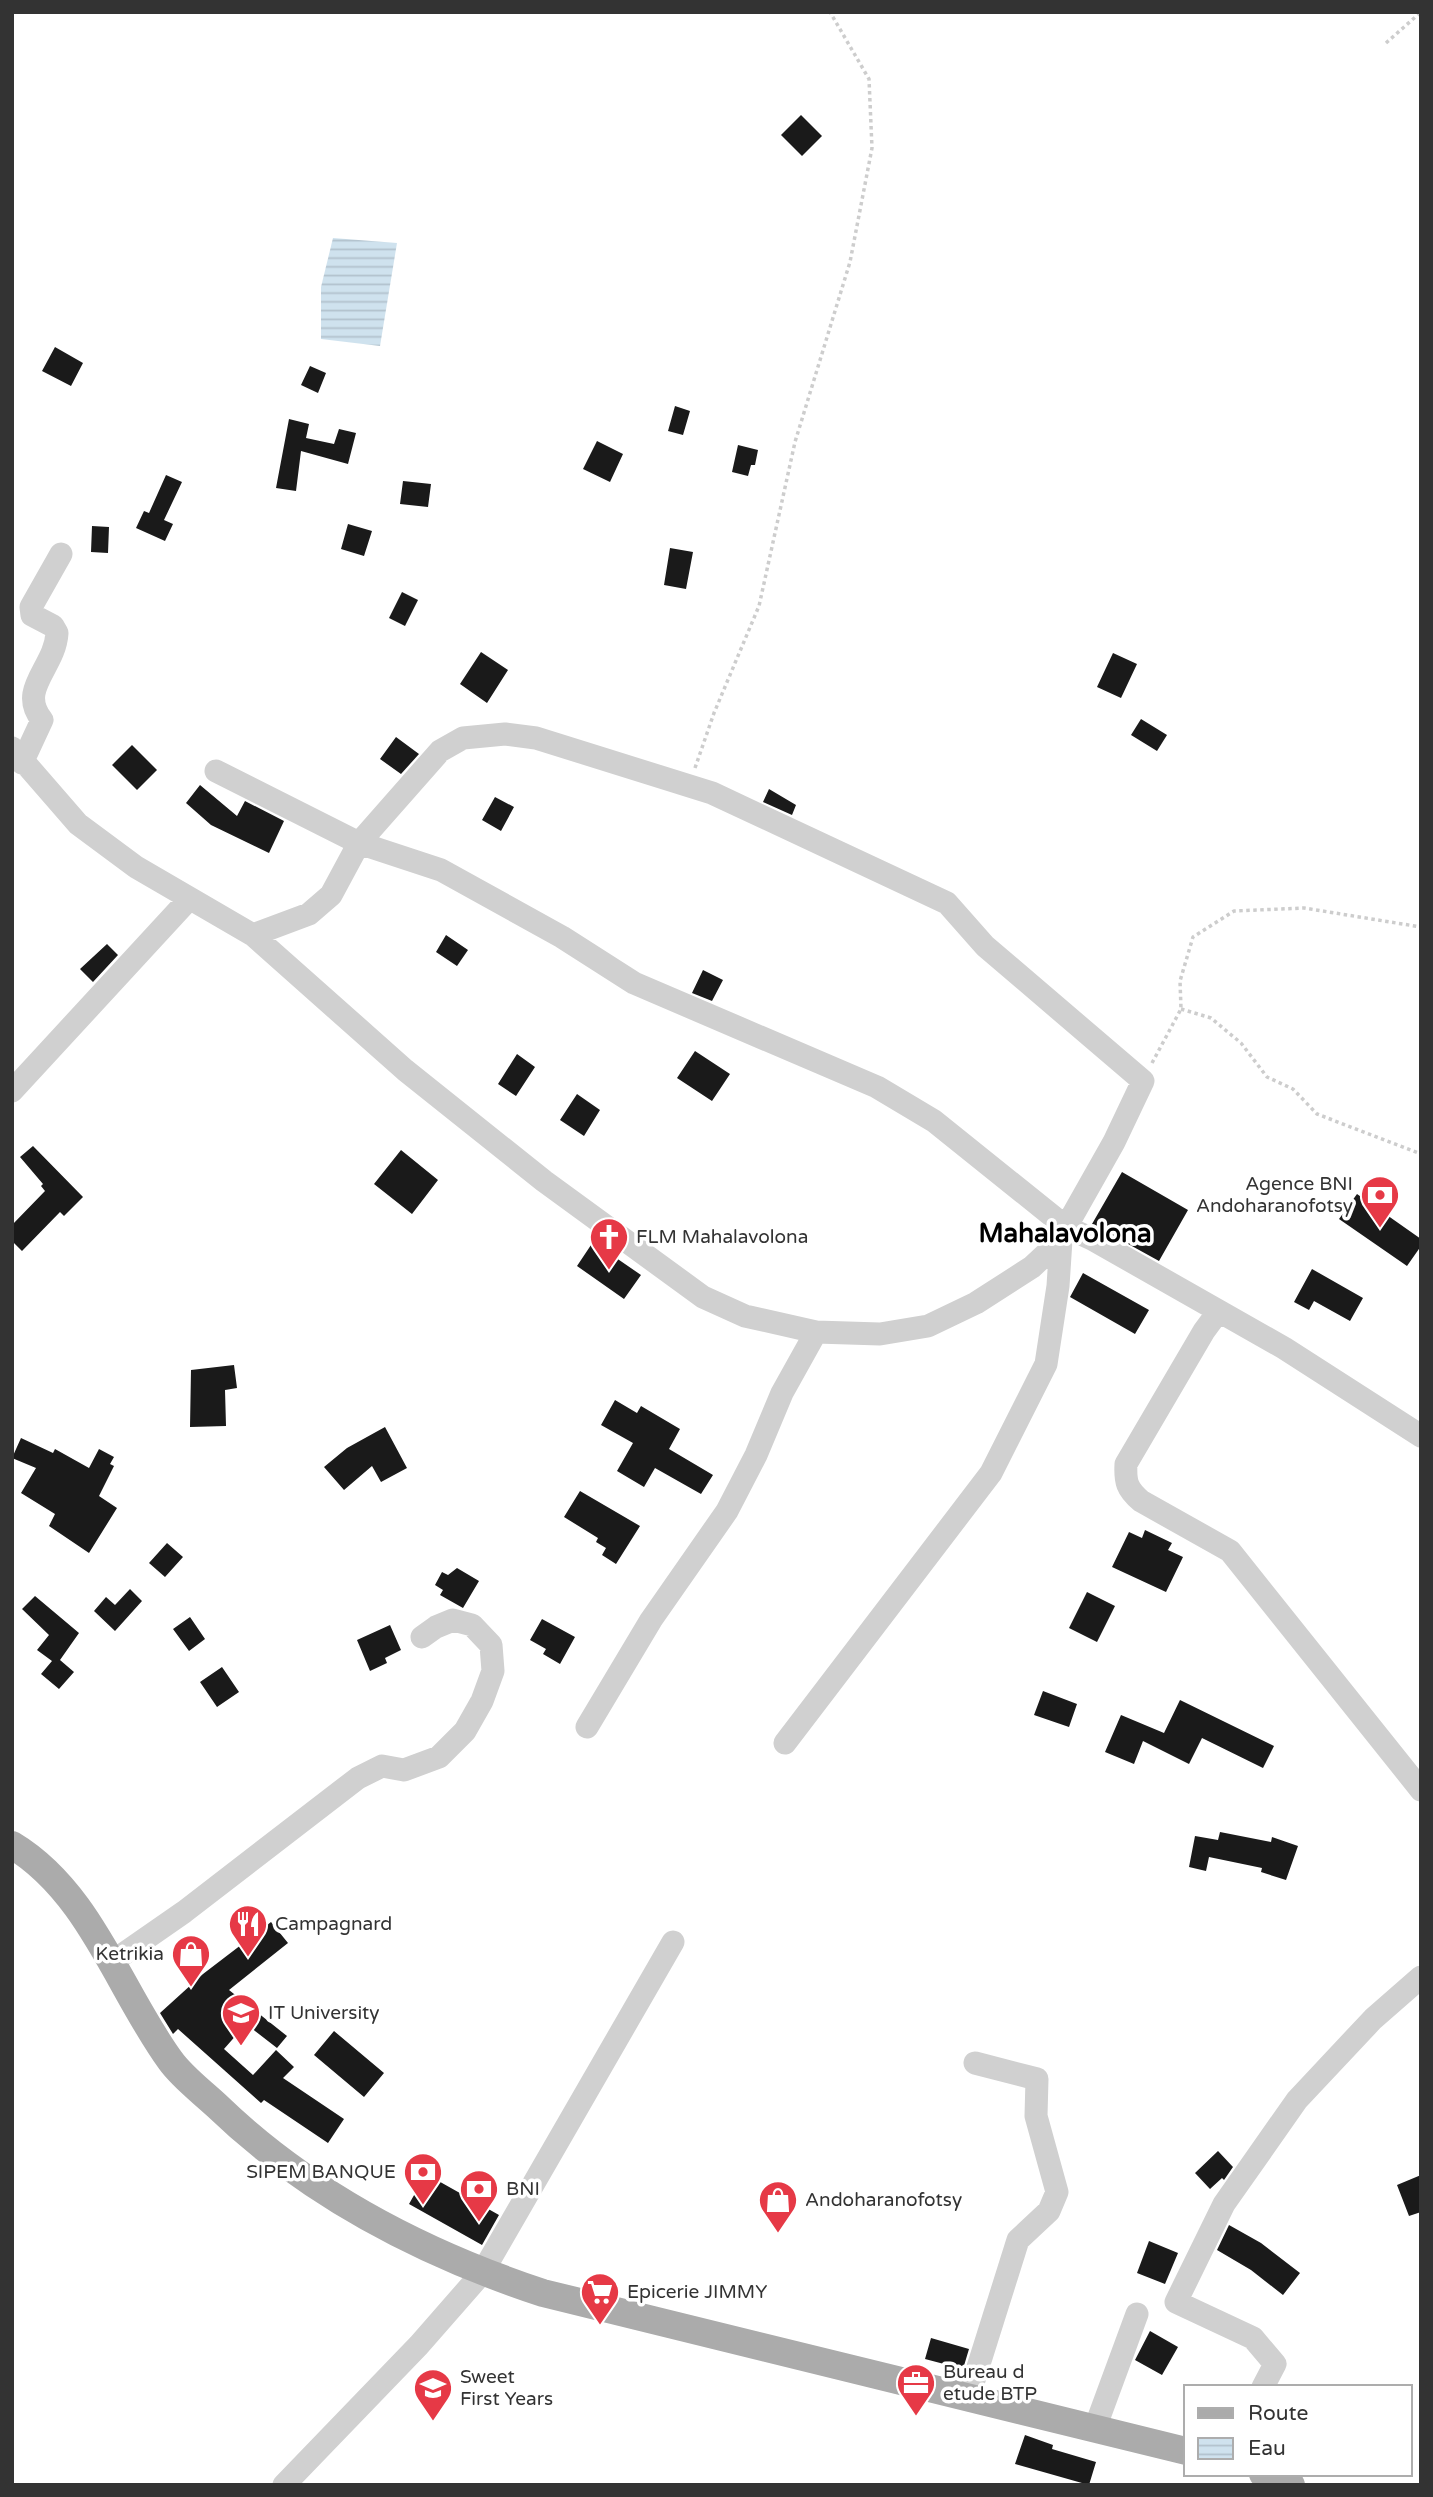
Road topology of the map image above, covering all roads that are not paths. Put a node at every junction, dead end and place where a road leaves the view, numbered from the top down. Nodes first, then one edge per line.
1 (61, 554) dead end
2 (17, 756) edge
3 (216, 771) dead end
4 (359, 843) junction
5 (189, 899) junction
6 (253, 935) junction
7 (12, 1091) edge
8 (1063, 1234) junction
9 (1218, 1312) junction
10 (816, 1332) junction
11 (1421, 1436) edge
12 (422, 1637) dead end
13 (587, 1727) dead end
14 (785, 1743) dead end
15 (1421, 1790) edge
16 (12, 1845) edge
17 (673, 1942) dead end
18 (112, 1962) junction
19 (1421, 1977) edge
20 (975, 2063) dead end
21 (482, 2273) junction
22 (1137, 2314) dead end
23 (1264, 2385) edge
24 (968, 2399) junction
25 (1096, 2428) junction
26 (1184, 2450) edge
27 (1268, 2476) edge
28 (284, 2485) edge
29 (1291, 2485) edge

1 - 2 street
2 - 5 street
3 - 4 street
4 - 6 street
4 - 8 street
4 - 8 street
5 - 6 street
5 - 7 street
6 - 10 street
8 - 9 street
8 - 10 street
8 - 14 street
9 - 11 street
9 - 15 street
10 - 13 street
12 - 18 street
16 - 18 main road
17 - 21 street
18 - 21 main road
19 - 23 street
20 - 24 street
21 - 24 main road
21 - 28 street
22 - 25 street
24 - 25 main road
25 - 26 main road
27 - 29 main road

